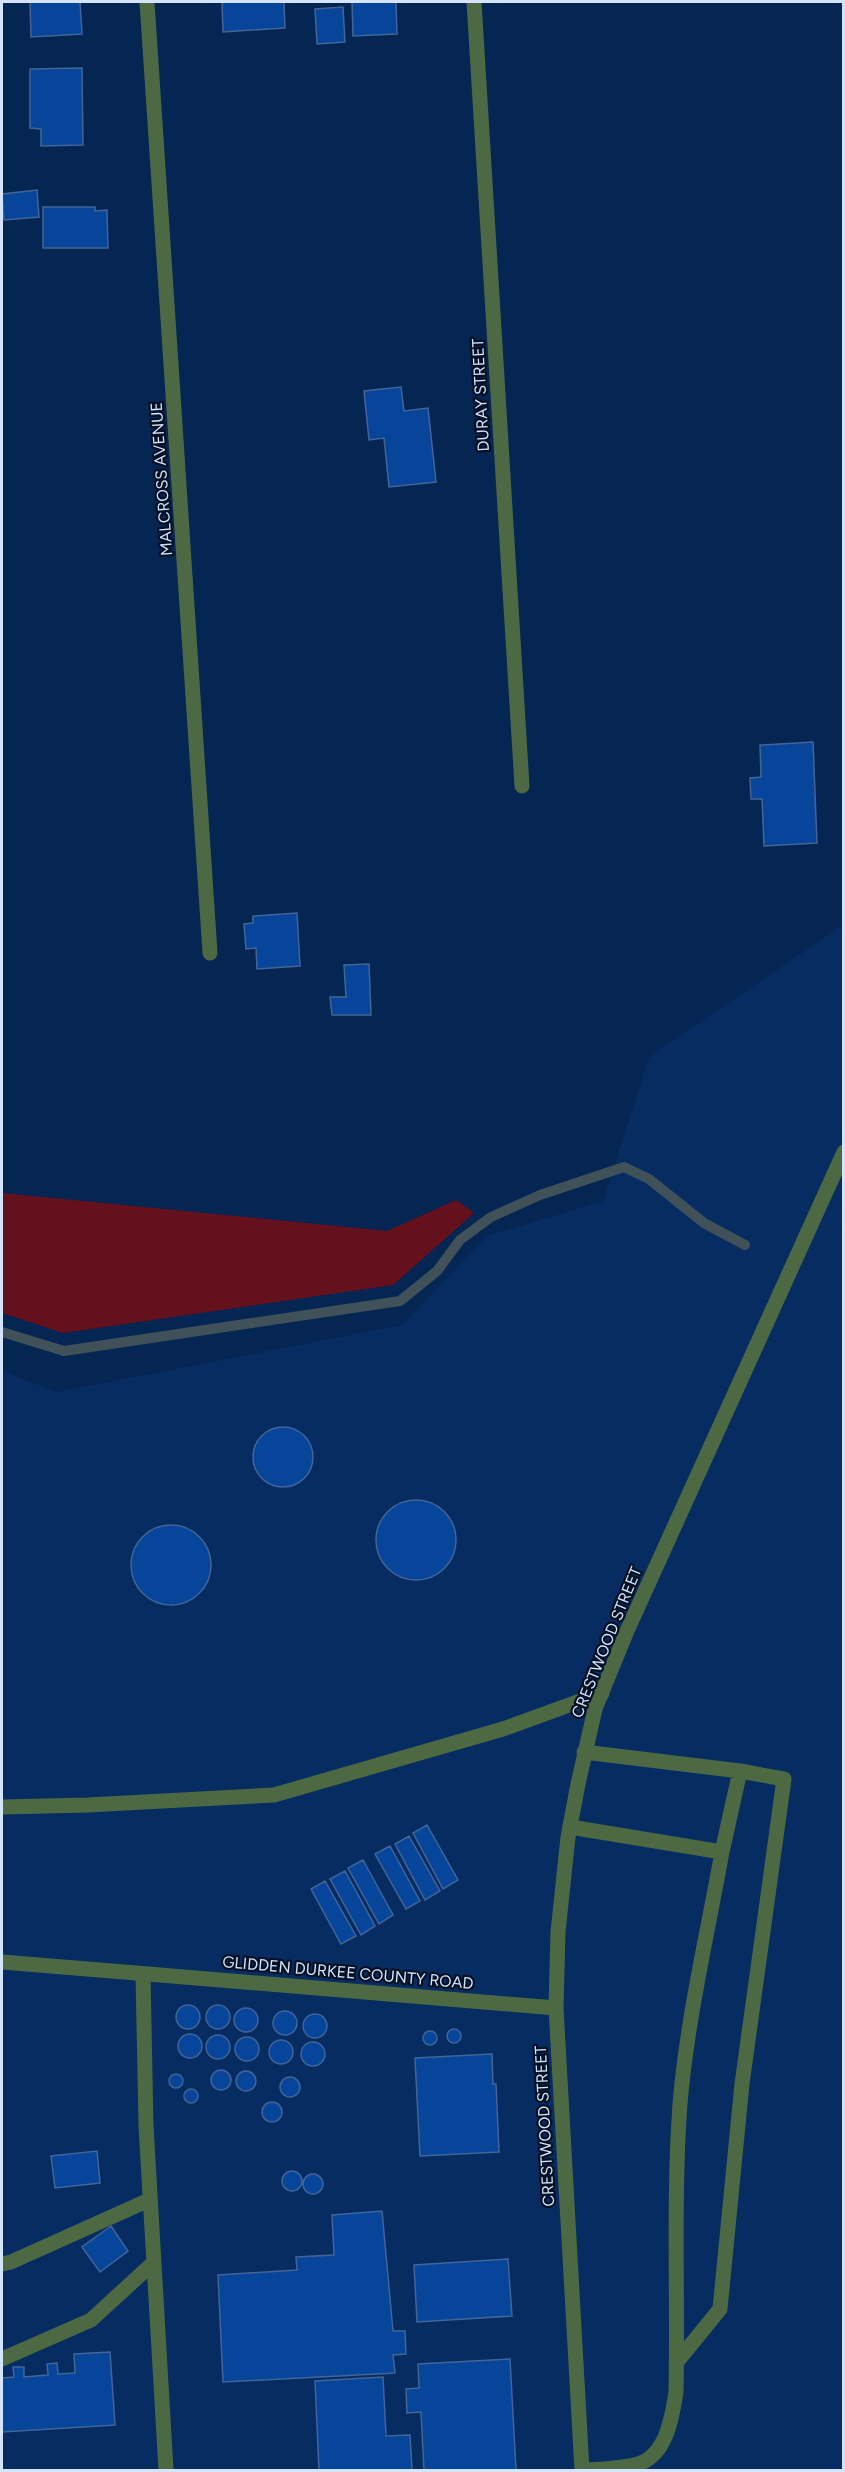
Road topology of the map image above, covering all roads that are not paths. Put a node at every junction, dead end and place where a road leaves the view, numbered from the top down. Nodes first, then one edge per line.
1 (147, 2) edge
2 (474, 2) edge
3 (522, 786) dead end
4 (210, 953) dead end
5 (843, 1152) edge
6 (602, 1693) junction
7 (584, 1752) junction
8 (740, 1771) junction
9 (2, 1807) edge
10 (570, 1827) junction
11 (722, 1852) junction
12 (2, 1962) edge
13 (140, 1973) junction
14 (556, 2008) junction
15 (149, 2200) junction
16 (2, 2264) edge
17 (152, 2264) junction
18 (2, 2359) edge
19 (676, 2363) junction
20 (166, 2470) edge
21 (582, 2470) edge
22 (587, 2470) edge

1 - 4 street, MALCROSS AVENUE
2 - 3 street, DURAY STREET
5 - 6 street, CRESTWOOD STREET
6 - 7 street, CRESTWOOD STREET
6 - 9 street
7 - 8 street
7 - 10 street, CRESTWOOD STREET
8 - 11 street
8 - 19 street
10 - 11 street
10 - 14 street, CRESTWOOD STREET
11 - 19 street
12 - 13 street, GLIDDEN DURKEE COUNTY ROAD
13 - 14 street, GLIDDEN DURKEE COUNTY ROAD
13 - 15 street
14 - 21 street, CRESTWOOD STREET
15 - 16 street
15 - 17 street
17 - 18 street
17 - 20 street
19 - 22 street

